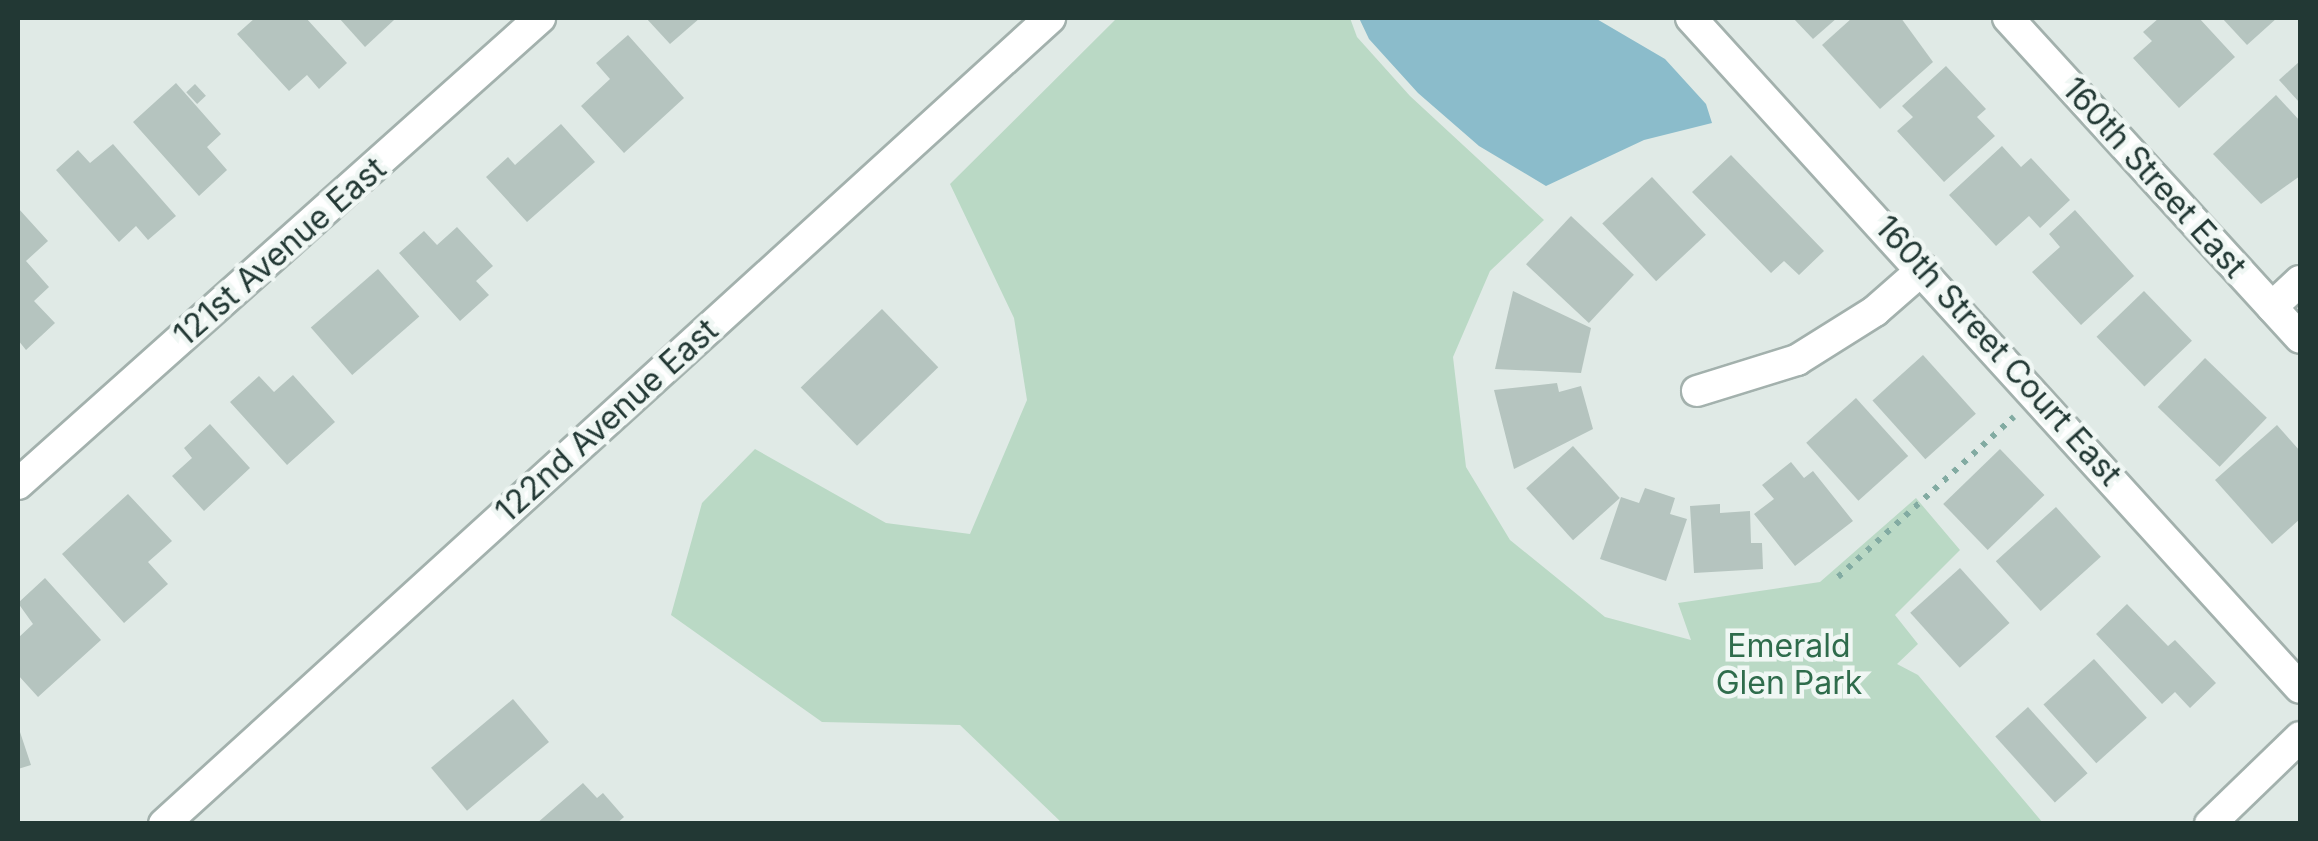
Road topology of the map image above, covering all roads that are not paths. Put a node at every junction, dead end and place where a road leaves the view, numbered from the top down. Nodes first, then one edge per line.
1 (540, 18) edge
2 (1050, 18) edge
3 (1692, 18) edge
4 (2019, 21) edge
5 (1923, 269) junction
6 (2300, 282) edge
7 (2272, 307) junction
8 (2300, 338) edge
9 (1697, 391) dead end
10 (18, 484) edge
11 (2300, 688) edge
12 (2300, 738) edge
13 (164, 824) edge
14 (2210, 824) edge

1 - 10 street, 121st Avenue East
2 - 13 street, 122nd Avenue East
3 - 5 street, 160th Street Court East
4 - 7 street, 160th Street East
5 - 9 street
5 - 11 street, 160th Street Court East
6 - 7 street
7 - 8 street, 160th Street East
12 - 14 street

